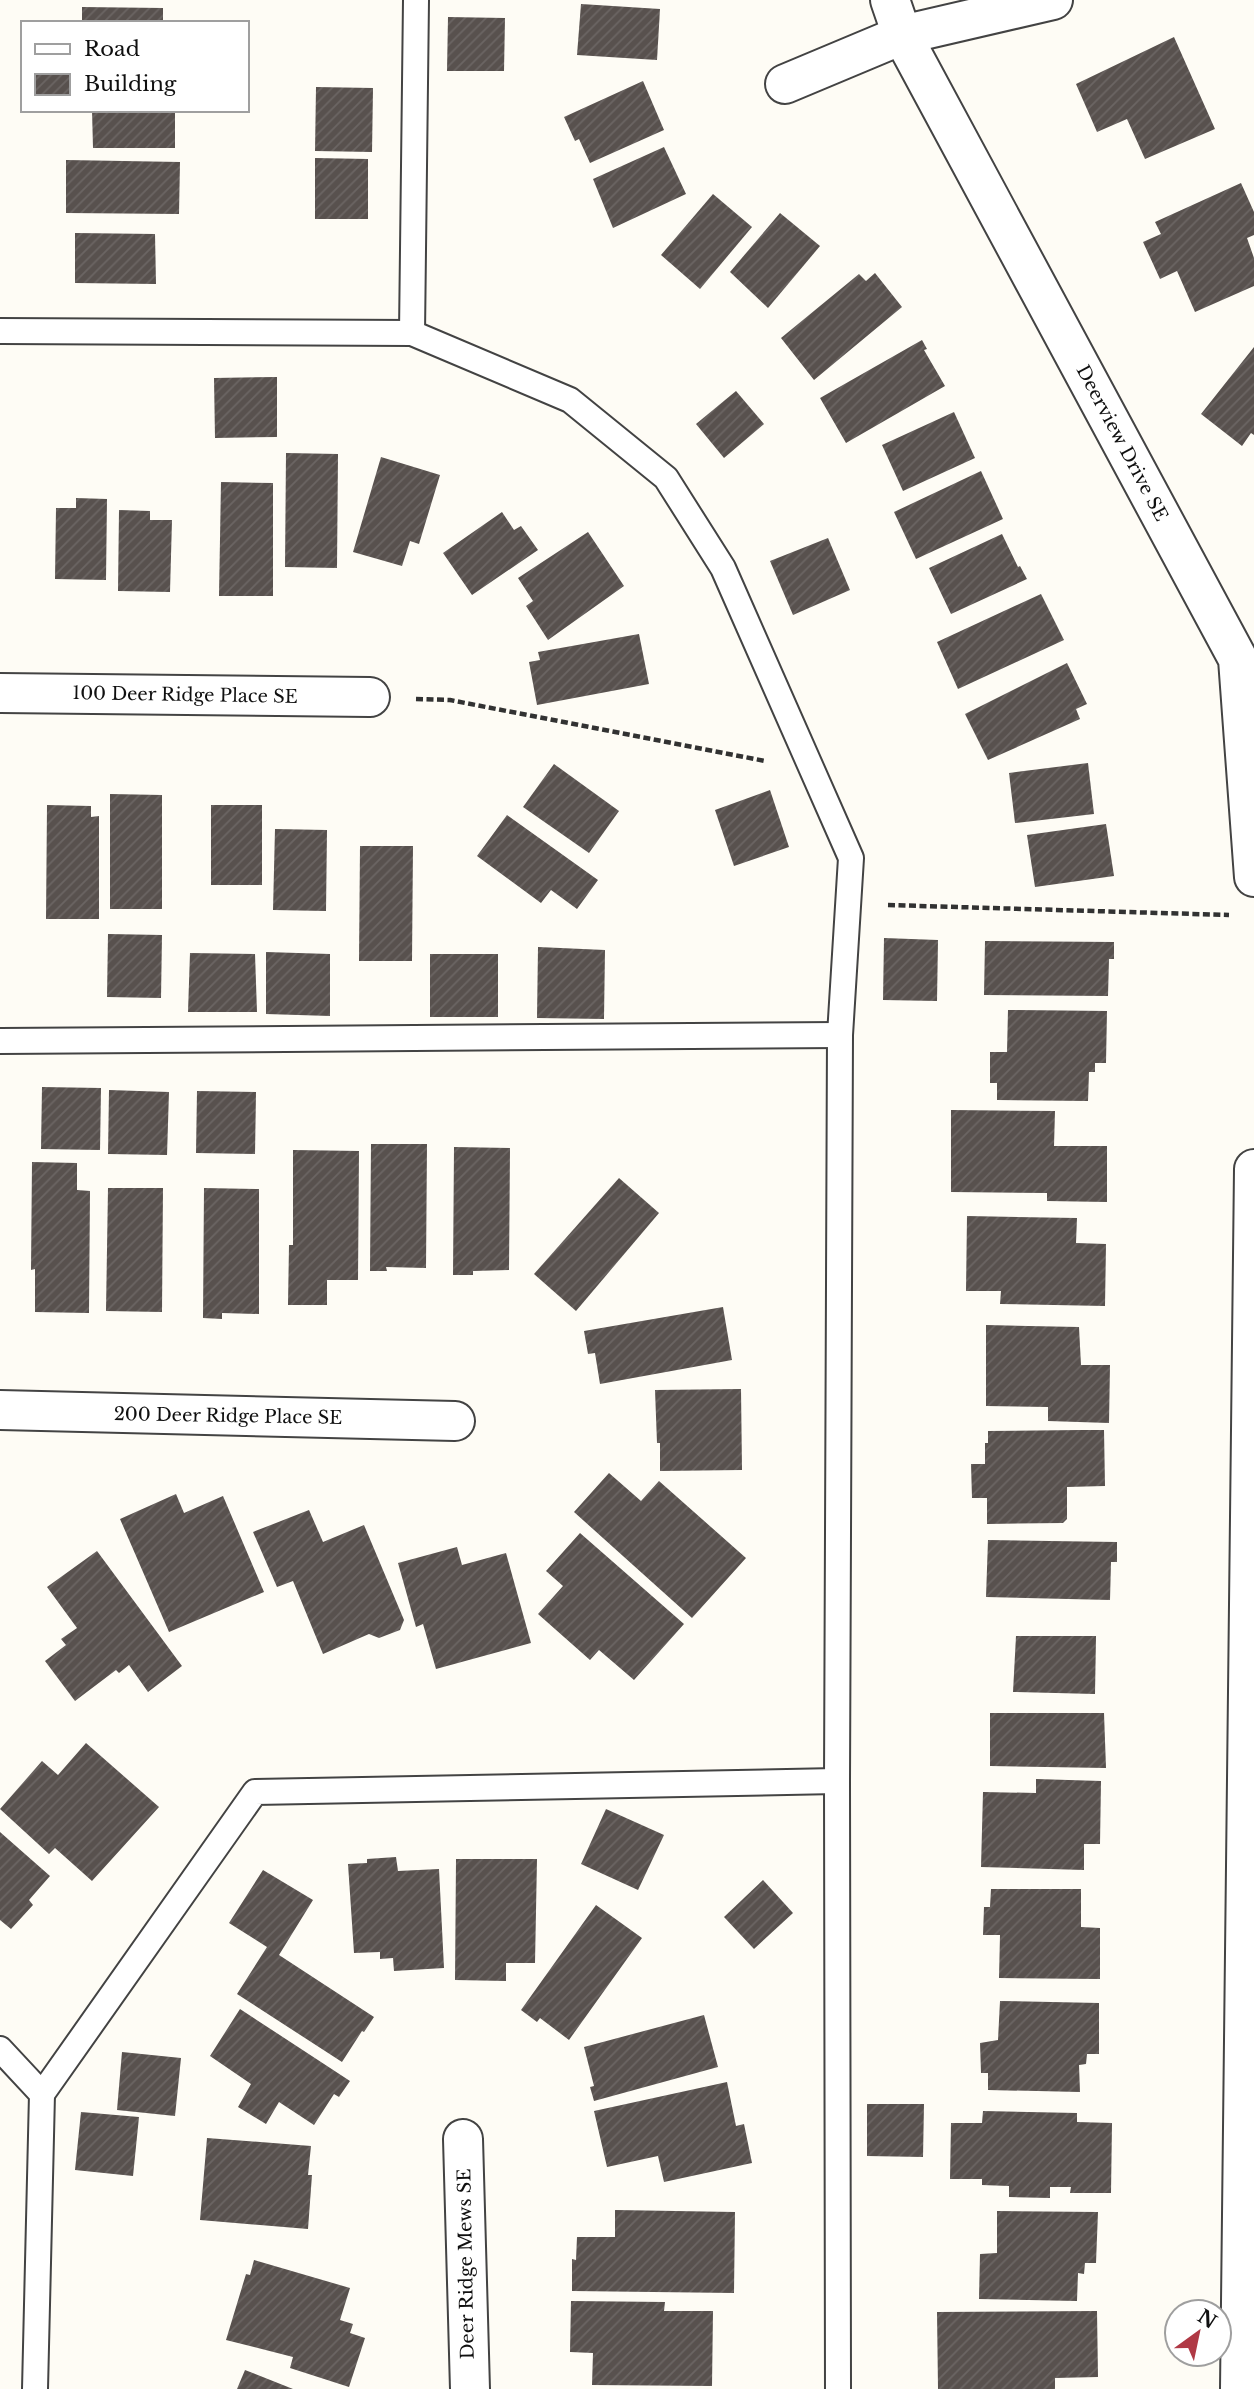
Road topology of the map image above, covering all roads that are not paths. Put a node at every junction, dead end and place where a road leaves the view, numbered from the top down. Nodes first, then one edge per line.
1 (416, 0) edge
2 (1053, 0) edge
3 (896, 17) edge
4 (785, 84) dead end
5 (0, 331) edge
6 (412, 333) junction
7 (1246, 658) edge
8 (0, 693) edge
9 (370, 697) road end
10 (1254, 877) edge
11 (840, 1035) junction
12 (0, 1041) edge
13 (1254, 1169) edge
14 (0, 1410) edge
15 (455, 1421) dead end
16 (837, 1781) junction
17 (0, 2049) edge
18 (42, 2094) junction
19 (463, 2139) dead end
20 (35, 2389) edge
21 (470, 2389) edge
22 (838, 2389) edge
23 (1240, 2389) edge

1 - 6 lane
2 - 3 street
3 - 4 street
3 - 7 street, Deerview Drive SE
5 - 6 lane
6 - 11 lane
7 - 10 street, Deerview Drive SE
8 - 9 street, 100 Deer Ridge Place SE
11 - 12 lane
11 - 16 lane
13 - 23 street
14 - 15 street, 200 Deer Ridge Place SE
16 - 18 lane
16 - 22 lane
17 - 18 lane
18 - 20 lane
19 - 21 street, Deer Ridge Mews SE

